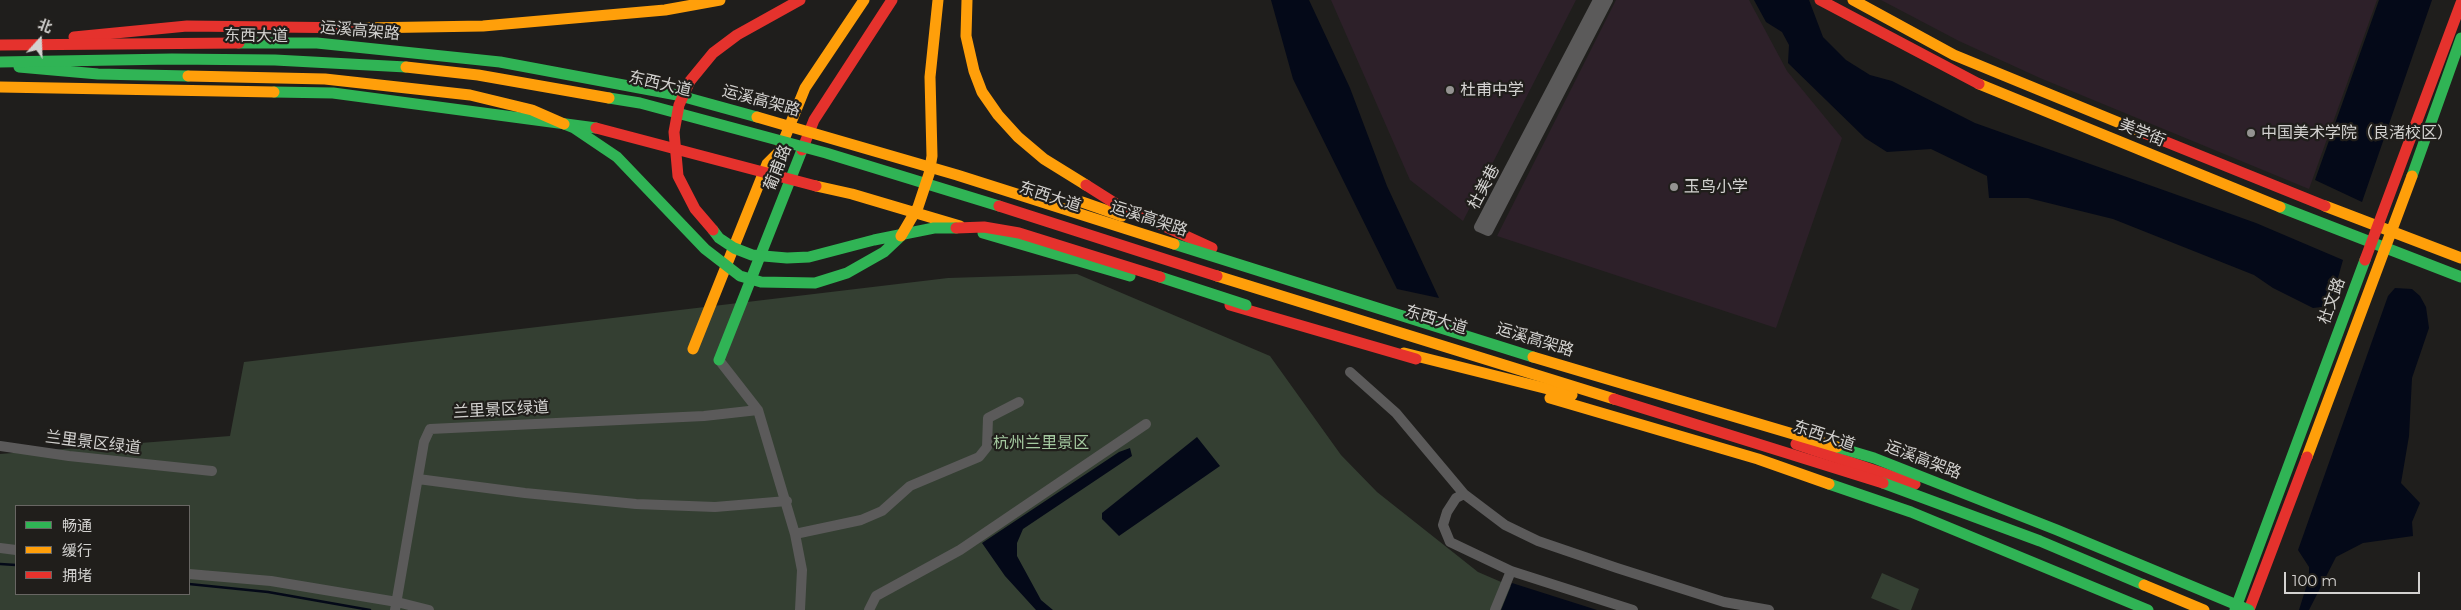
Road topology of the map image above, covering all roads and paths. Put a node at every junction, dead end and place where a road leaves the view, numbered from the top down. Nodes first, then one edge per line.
1 (720, 0) edge
2 (800, 0) edge
3 (864, 0) edge
4 (892, 0) edge
5 (938, 0) edge
6 (966, 0) edge
7 (1598, 0) edge
8 (1608, 0) edge
9 (1820, 0) edge
10 (1853, 0) edge
11 (2461, 3) edge
12 (2461, 38) edge
13 (2, 47) edge
14 (0, 63) edge
15 (0, 87) edge
16 (786, 133) junction
17 (807, 139) junction
18 (764, 173) junction
19 (790, 180) junction
20 (1082, 202) dead end
21 (2377, 227) junction
22 (2392, 233) junction
23 (2370, 244) junction
24 (2385, 250) junction
25 (1223, 252) junction
26 (2461, 258) edge
27 (2461, 277) edge
28 (693, 349) dead end
29 (719, 360) joint
30 (1350, 372) dead end
31 (1018, 402) dead end
32 (1682, 402) junction
33 (758, 410) junction
34 (1678, 421) junction
35 (1146, 424) dead end
36 (0, 446) edge
37 (212, 471) dead end
38 (418, 479) junction
39 (1464, 494) junction
40 (787, 501) junction
41 (796, 534) junction
42 (0, 548) edge
43 (15, 550) edge
44 (1511, 572) junction
45 (190, 574) edge
46 (396, 607) edge
47 (429, 610) edge
48 (800, 610) edge
49 (869, 610) edge
50 (1496, 610) edge
51 (1633, 610) edge
52 (1769, 610) edge
53 (2148, 610) edge
54 (2204, 610) edge
55 (2225, 610) edge
56 (2235, 610) edge
57 (2249, 610) edge

1 - 13 main road, bridge
2 - 34 main road, bridge
3 - 16 main road, 葡甫路
4 - 17 main road, 葡甫路
5 - 14 main road, bridge
6 - 25 main road
7 - 8 street, 杜美巷
9 - 23 main road, 美学街
10 - 21 main road, 美学街
11 - 21 main road, 杜文路
12 - 22 main road, 杜文路
13 - 16 main road, 东西大道
13 - 32 main road, 运溪高架路, bridge
14 - 34 main road, 运溪高架路, bridge
15 - 18 main road
16 - 17 main road, 东西大道
16 - 18 main road, 葡甫路
17 - 19 main road, 葡甫路
17 - 55 main road, 东西大道
18 - 19 main road
18 - 28 main road, 葡甫路
19 - 29 main road, 葡甫路
19 - 53 main road
20 - 25 main road
21 - 22 main road, 美学街
21 - 23 main road, 杜文路
22 - 24 main road, 杜文路
22 - 26 main road, 美学街
23 - 24 main road, 美学街
23 - 56 main road, 杜文路
24 - 27 main road, 美学街
24 - 57 main road, 杜文路
25 - 32 main road, bridge
29 - 33 street
30 - 39 street
31 - 41 street
32 - 57 main road, 运溪高架路, bridge
33 - 38 street, 兰里景区绿道
33 - 40 street
34 - 54 main road, 运溪高架路, bridge
35 - 49 street
36 - 37 street, 兰里景区绿道
38 - 40 street
38 - 46 street, 兰里景区绿道
39 - 44 street
39 - 52 street
40 - 41 street
41 - 48 street
42 - 43 street
44 - 50 street
44 - 51 street
45 - 46 street
46 - 47 street

